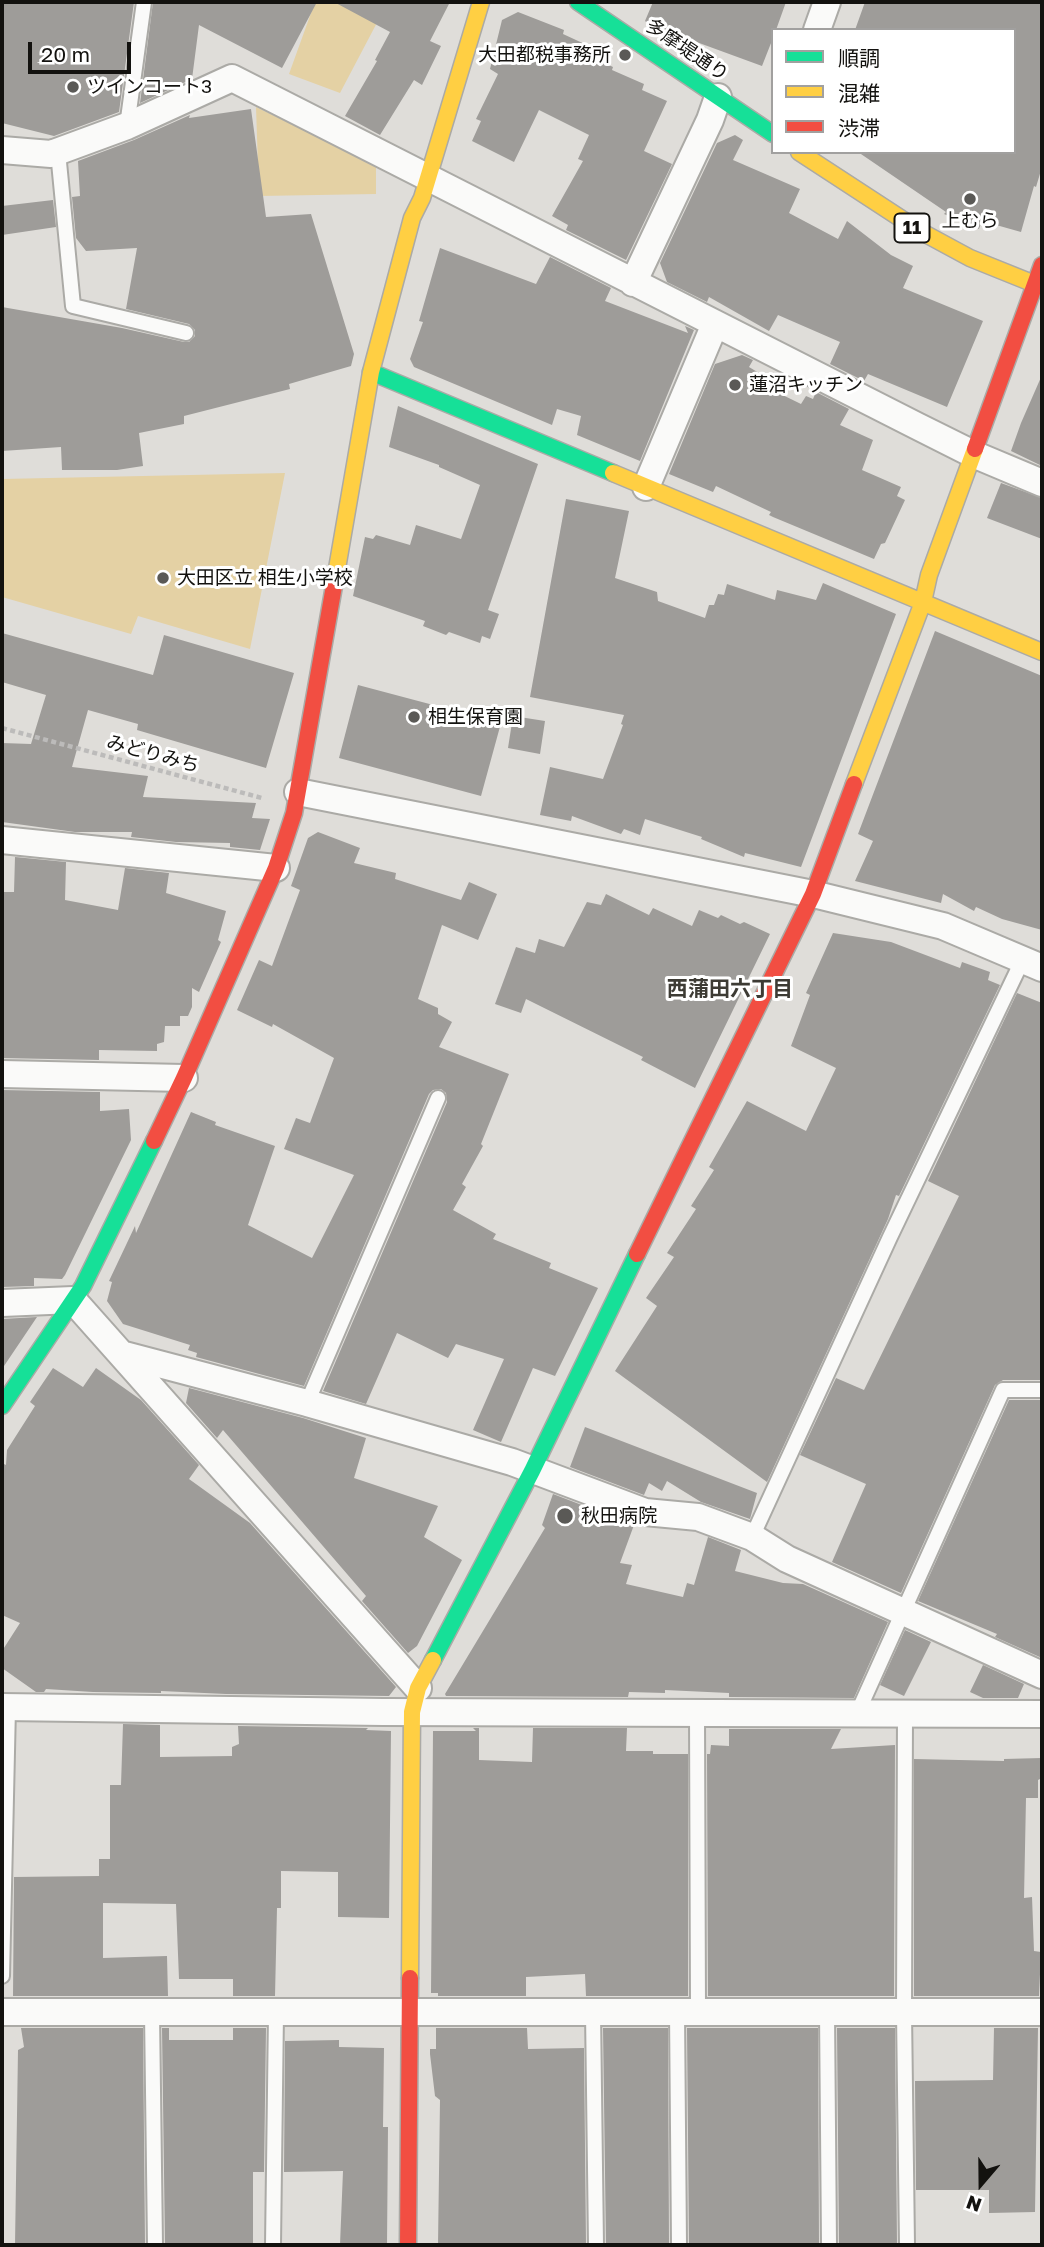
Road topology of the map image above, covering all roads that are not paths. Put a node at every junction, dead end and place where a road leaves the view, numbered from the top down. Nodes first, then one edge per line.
1 (144, 2) edge
2 (481, 2) edge
3 (578, 2) edge
4 (827, 2) edge
5 (818, 28) edge
6 (718, 97) junction
7 (127, 126) junction
8 (771, 133) edge
9 (2, 150) edge
10 (58, 152) junction
11 (802, 154) edge
12 (427, 178) junction
13 (1042, 265) edge
14 (633, 283) junction
15 (1039, 287) edge
16 (715, 324) junction
17 (186, 333) dead end
18 (370, 372) junction
19 (973, 454) junction
20 (1042, 483) edge
21 (646, 487) junction
22 (923, 602) junction
23 (1042, 652) edge
24 (296, 802) junction
25 (2, 840) edge
26 (276, 868) junction
27 (813, 894) junction
28 (1033, 963) edge
29 (2, 1074) edge
30 (184, 1078) junction
31 (438, 1098) dead end
32 (73, 1300) junction
33 (2, 1303) edge
34 (121, 1354) junction
35 (1042, 1390) edge
36 (307, 1404) junction
37 (2, 1406) edge
38 (532, 1471) junction
39 (752, 1537) junction
40 (902, 1610) junction
41 (1042, 1675) edge
42 (415, 1700) junction
43 (5, 1707) edge
44 (697, 1713) junction
45 (857, 1714) junction
46 (905, 1714) junction
47 (1042, 1714) edge
48 (2, 1976) edge
49 (1042, 2011) edge
50 (2, 2012) edge
51 (152, 2012) junction
52 (411, 2012) junction
53 (593, 2012) junction
54 (688, 2012) junction
55 (827, 2012) junction
56 (904, 2012) junction
57 (275, 2013) junction
58 (155, 2245) edge
59 (273, 2245) edge
60 (408, 2245) edge
61 (596, 2245) edge
62 (679, 2245) edge
63 (829, 2245) edge
64 (907, 2245) edge

1 - 7 lane
2 - 12 street
3 - 6 street, 多摩堤通り
4 - 5 street
6 - 8 street, 多摩堤通り
6 - 14 street
7 - 10 street
7 - 12 street
9 - 10 street
10 - 17 lane
11 - 15 street, 11
12 - 14 street
12 - 18 street
13 - 15 street
14 - 16 street
15 - 19 street
16 - 19 street
16 - 21 street
18 - 21 street
18 - 24 street
19 - 20 street
19 - 22 street
21 - 22 street
22 - 23 street
22 - 27 street
24 - 26 street
24 - 27 street
25 - 26 street
26 - 30 street
27 - 28 street
27 - 38 street
28 - 39 lane
29 - 30 street
30 - 32 street
31 - 36 lane
32 - 33 street
32 - 34 street
32 - 37 street
34 - 36 street
34 - 42 street
35 - 40 lane
36 - 38 street
38 - 39 street
38 - 42 street
39 - 40 street
40 - 41 street
40 - 45 lane
42 - 43 street
42 - 44 street
42 - 52 street
43 - 48 lane
44 - 45 street
44 - 54 lane
45 - 46 street
46 - 47 street
46 - 56 lane
49 - 56 street
50 - 51 street
51 - 57 street
51 - 58 lane
52 - 53 street
52 - 57 street
52 - 60 street
53 - 54 street
53 - 61 lane
54 - 55 street
54 - 62 lane
55 - 56 street
55 - 63 lane
56 - 64 lane
57 - 59 lane

